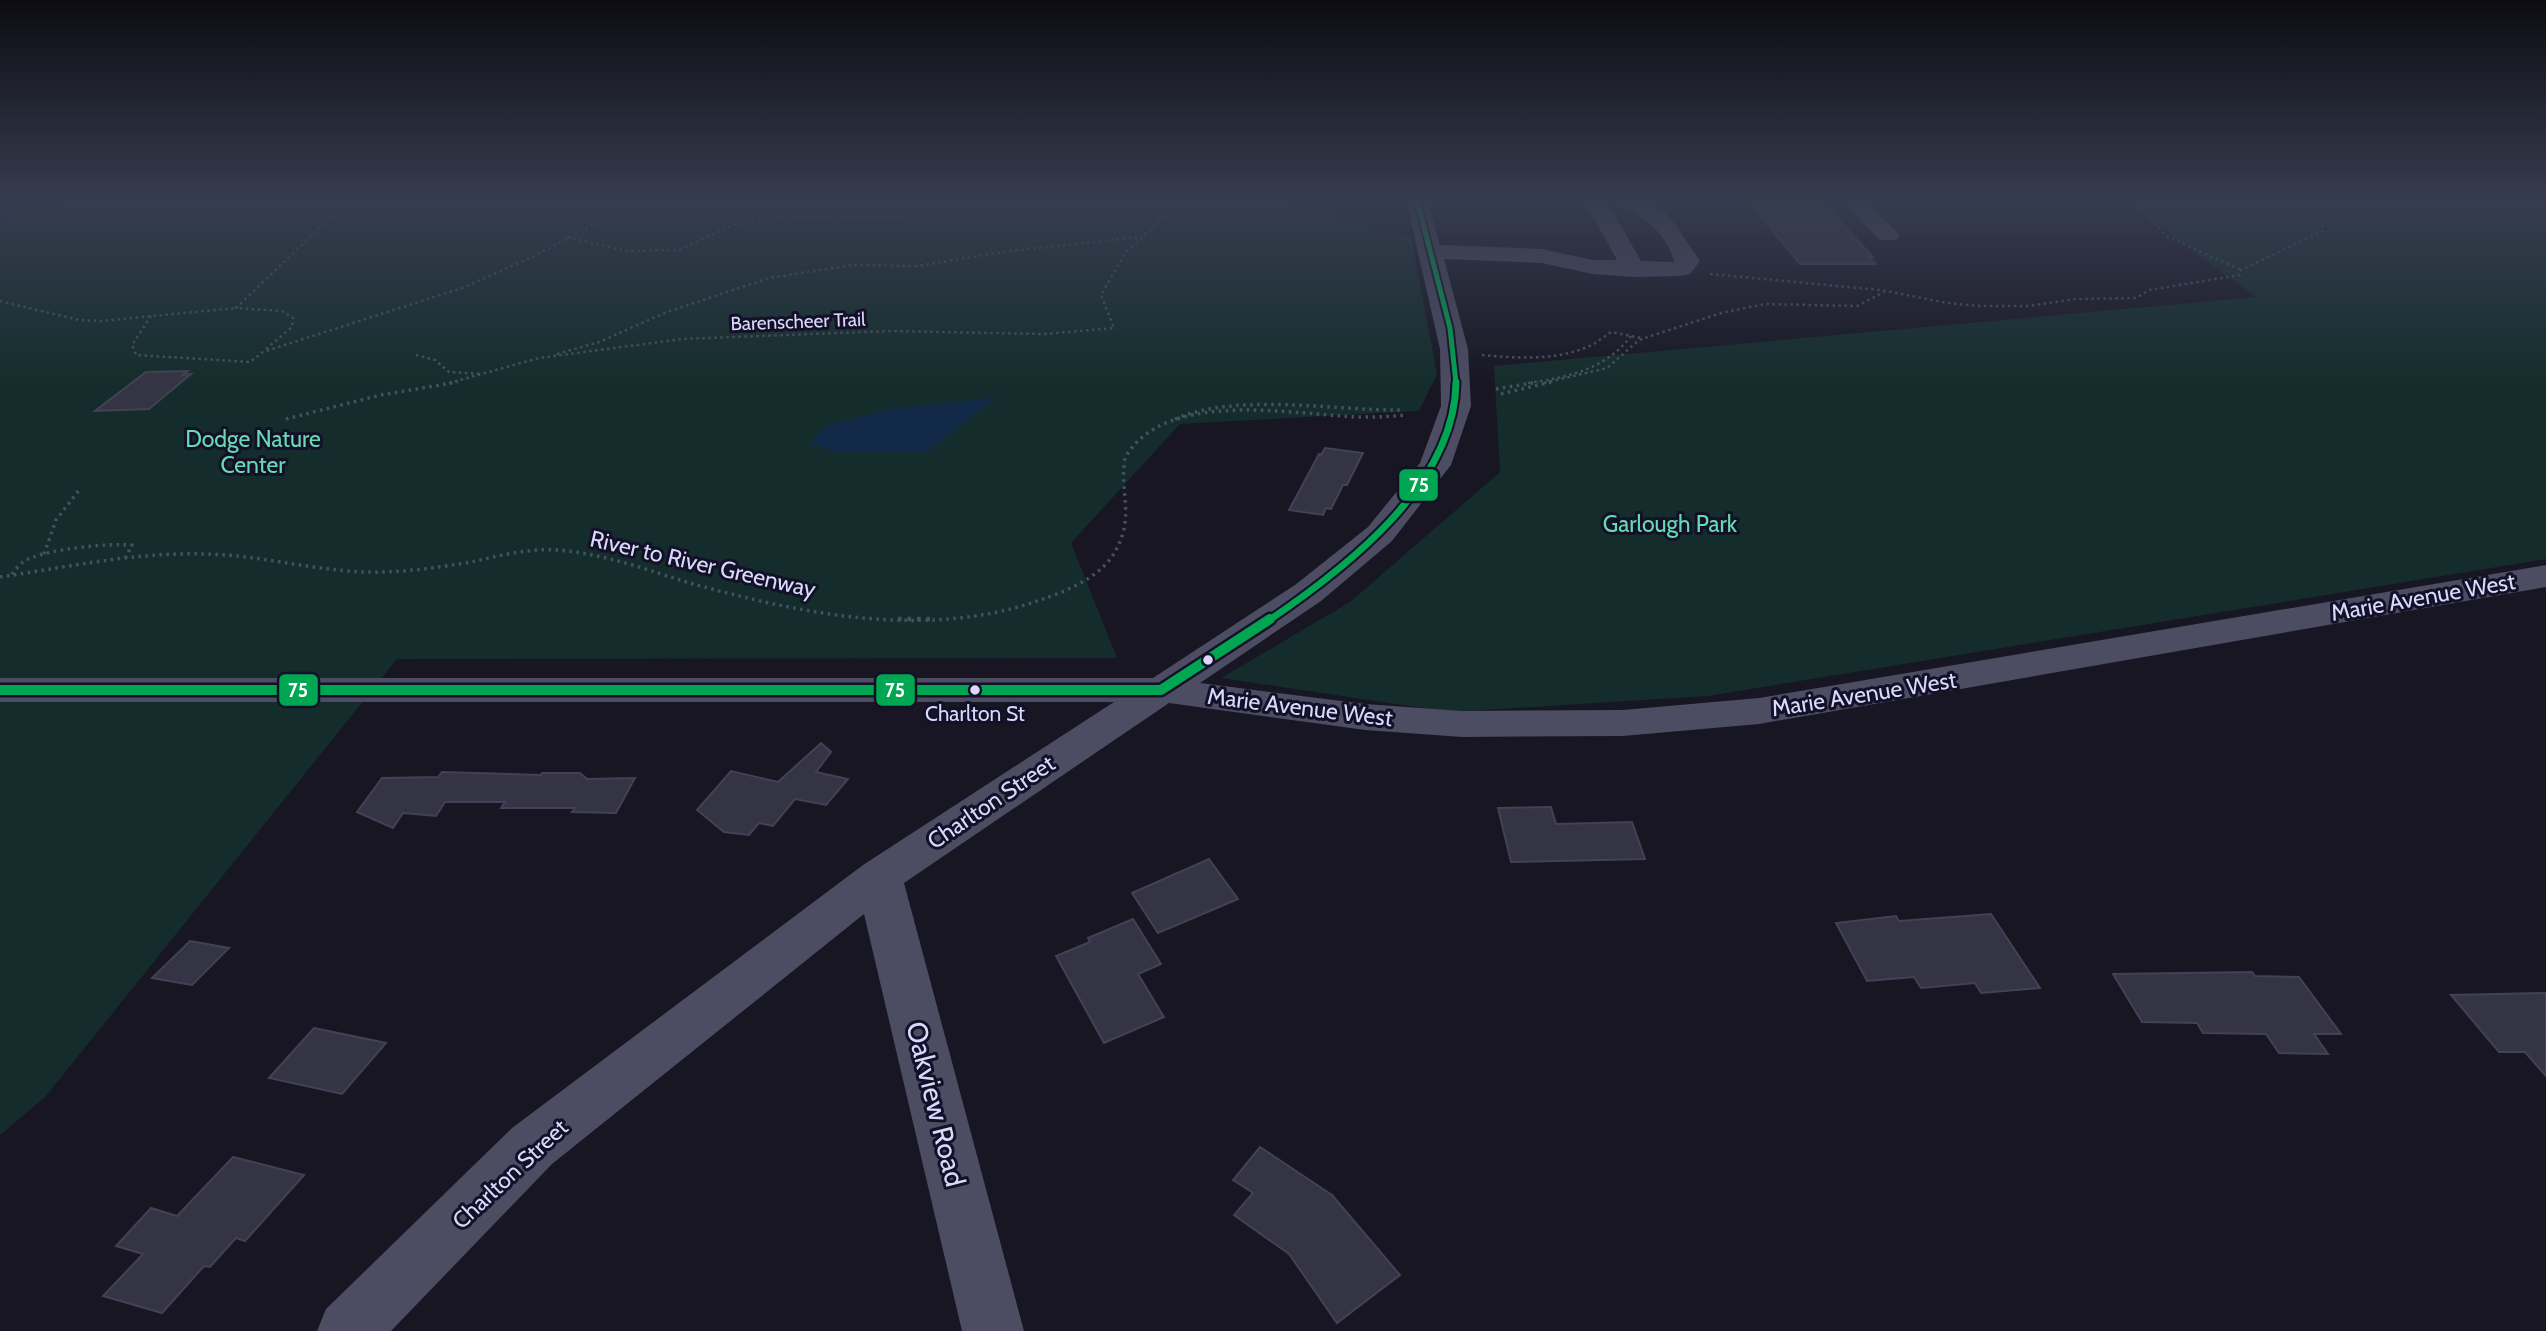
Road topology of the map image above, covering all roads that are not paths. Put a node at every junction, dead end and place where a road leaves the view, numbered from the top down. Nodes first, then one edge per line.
1 (1433, 262) edge
2 (1570, 262) edge
3 (1630, 262) edge
4 (1687, 262) edge
5 (1634, 270) junction
6 (2546, 576) edge
7 (0, 690) edge
8 (1161, 690) junction
9 (879, 877) junction
10 (348, 1331) edge
11 (993, 1331) edge

1 - 8 street, Charlton Street
2 - 5 street
3 - 5 street
4 - 5 street
6 - 8 street, Marie Avenue West
7 - 8 street, Marie Avenue West
8 - 9 street, Charlton Street
9 - 10 street, Charlton Street
9 - 11 street, Oakview Road

